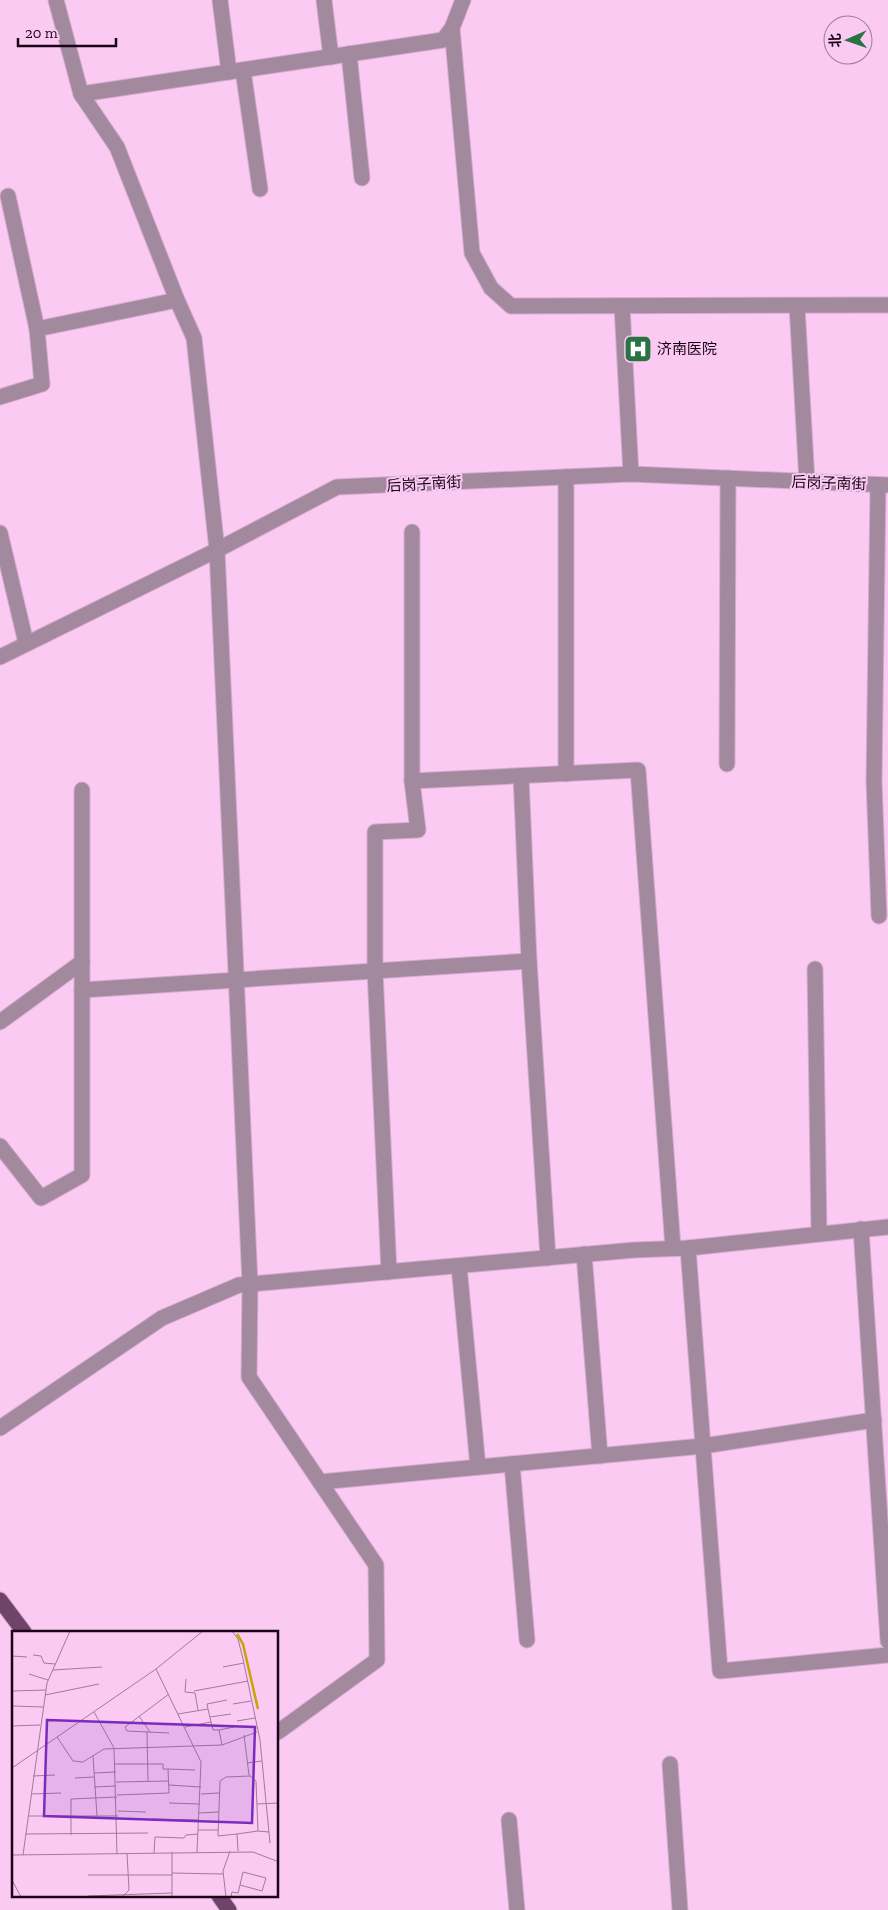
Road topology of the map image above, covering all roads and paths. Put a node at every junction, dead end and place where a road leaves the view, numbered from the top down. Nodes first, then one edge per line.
1 (56, 0) edge
2 (220, 0) edge
3 (324, 0) edge
4 (463, 0) edge
5 (452, 28) junction
6 (349, 54) junction
7 (331, 57) junction
8 (236, 71) junction
9 (81, 94) junction
10 (362, 178) dead end
11 (260, 189) dead end
12 (8, 196) dead end
13 (177, 300) junction
14 (622, 306) junction
15 (797, 306) junction
16 (888, 306) edge
17 (37, 329) junction
18 (0, 397) edge
19 (631, 474) junction
20 (566, 477) junction
21 (728, 478) junction
22 (807, 482) junction
23 (883, 485) edge
24 (412, 532) dead end
25 (0, 533) edge
26 (217, 550) junction
27 (26, 643) junction
28 (0, 657) edge
29 (727, 764) dead end
30 (566, 774) junction
31 (521, 776) junction
32 (412, 781) junction
33 (82, 790) dead end
34 (879, 916) dead end
35 (529, 960) junction
36 (82, 962) junction
37 (815, 969) dead end
38 (375, 971) junction
39 (82, 990) junction
40 (0, 1022) edge
41 (0, 1146) edge
42 (888, 1227) edge
43 (861, 1229) junction
44 (819, 1233) junction
45 (680, 1248) junction
46 (584, 1254) junction
47 (548, 1258) junction
48 (459, 1266) junction
49 (390, 1272) junction
50 (250, 1284) junction
51 (874, 1420) junction
52 (0, 1428) edge
53 (703, 1446) junction
54 (600, 1456) junction
55 (512, 1464) junction
56 (478, 1467) junction
57 (320, 1482) junction
58 (0, 1600) edge
59 (23, 1631) edge
60 (527, 1640) dead end
61 (888, 1641) edge
62 (888, 1655) edge
63 (279, 1731) edge
64 (670, 1764) dead end
65 (509, 1820) dead end
66 (220, 1898) edge
67 (229, 1910) edge
68 (517, 1910) edge
69 (680, 1910) edge

1 - 9 street
2 - 8 street
3 - 7 street
4 - 5 street
5 - 6 street
5 - 14 street
6 - 7 street
6 - 10 street
7 - 8 street
8 - 9 street
8 - 11 street
9 - 13 street
12 - 17 street
13 - 17 street
13 - 26 street
14 - 15 street
14 - 19 street
15 - 16 street
15 - 22 street
17 - 18 street
19 - 20 street, 后岗子南街
19 - 21 street, 后岗子南街
20 - 26 street, 后岗子南街
20 - 30 street
21 - 22 street, 后岗子南街
21 - 29 street
22 - 23 street, 后岗子南街
23 - 34 street
24 - 32 street
25 - 27 street
26 - 27 street, 后岗子南街
26 - 50 street
27 - 28 street, 后岗子南街
30 - 31 street
30 - 45 street
31 - 32 street
31 - 35 street
32 - 38 street
33 - 36 street
35 - 38 street
35 - 47 street
36 - 39 street
36 - 40 street
37 - 44 street
38 - 39 street
38 - 49 street
39 - 41 street
42 - 43 street
43 - 44 street
43 - 51 street
44 - 45 street
45 - 46 street
45 - 53 street
46 - 47 street
46 - 54 street
47 - 48 street
48 - 49 street
48 - 56 street
49 - 50 street
50 - 52 street
50 - 57 street
51 - 53 street
51 - 61 street
53 - 54 street
53 - 62 street
54 - 55 street
55 - 56 street
55 - 60 street
56 - 57 street
57 - 63 street
58 - 59 main road
64 - 69 street
65 - 68 street
66 - 67 main road

